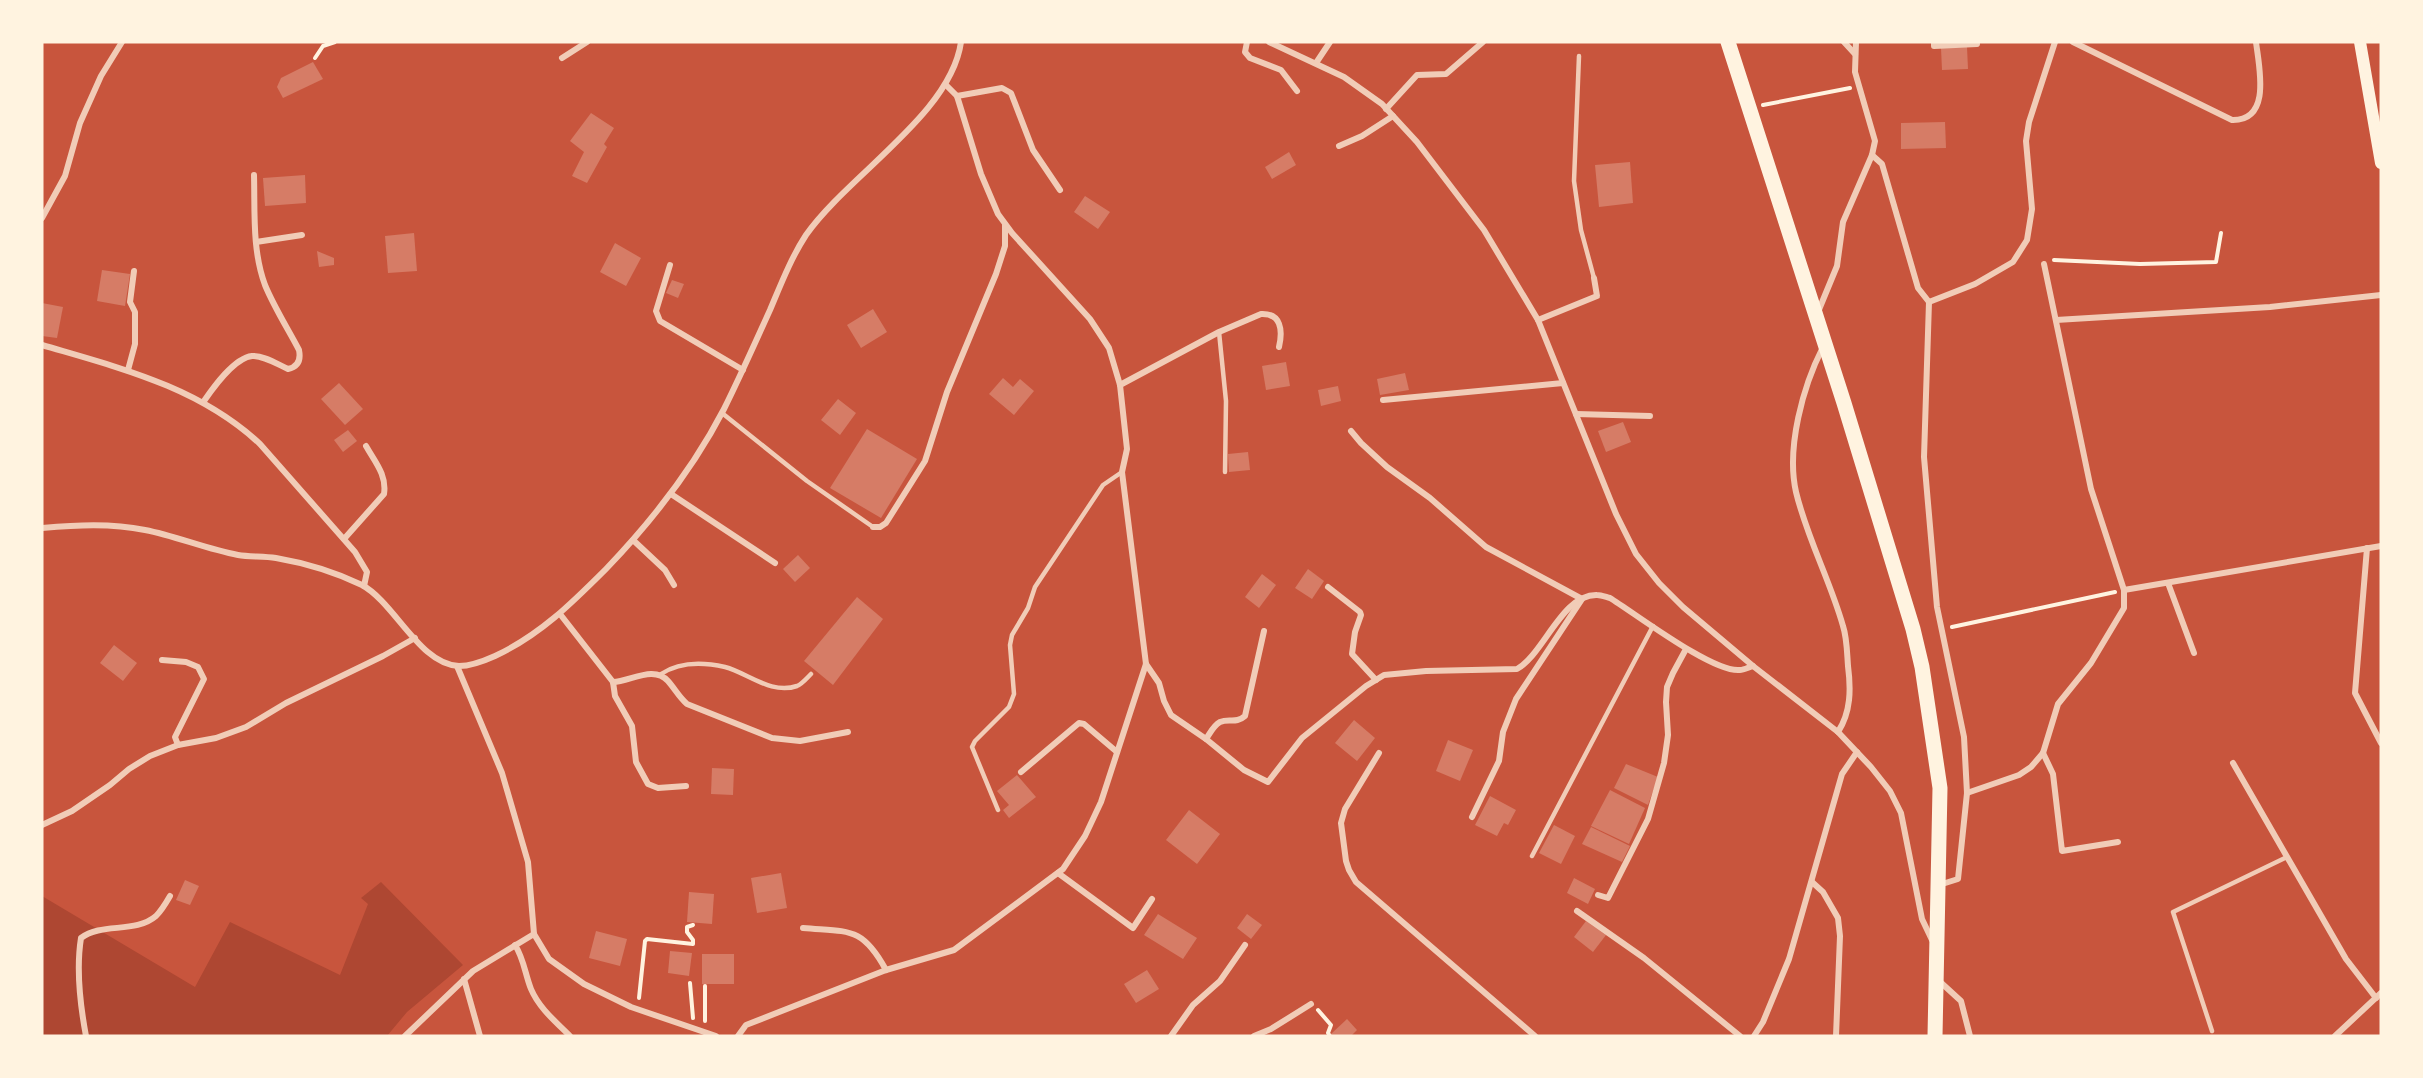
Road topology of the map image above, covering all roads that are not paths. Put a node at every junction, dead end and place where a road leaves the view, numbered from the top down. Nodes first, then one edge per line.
1 (122, 42) edge
2 (587, 42) edge
3 (961, 42) edge
4 (1247, 42) edge
5 (1269, 42) edge
6 (1330, 42) edge
7 (1483, 42) edge
8 (1728, 42) edge
9 (1844, 42) edge
10 (1856, 42) edge
11 (1934, 42) edge
12 (2055, 42) edge
13 (2073, 42) edge
14 (2256, 42) edge
15 (2360, 42) edge
16 (1977, 44) dead end
17 (1855, 54) junction
18 (1579, 56) dead end
19 (562, 58) dead end
20 (1316, 63) junction
21 (946, 85) junction
22 (1297, 91) dead end
23 (957, 96) junction
24 (1386, 109) junction
25 (1393, 116) junction
26 (1339, 146) dead end
27 (1872, 155) junction
28 (2381, 163) edge
29 (254, 175) dead end
30 (1060, 190) dead end
31 (42, 218) edge
32 (1005, 224) junction
33 (302, 235) dead end
34 (256, 242) junction
35 (2044, 264) road end
36 (670, 265) dead end
37 (134, 271) dead end
38 (1594, 278) joint
39 (2381, 295) edge
40 (1929, 302) junction
41 (1815, 318) junction
42 (1538, 320) junction
43 (2056, 320) junction
44 (1219, 332) junction
45 (42, 345) edge
46 (1824, 345) junction
47 (1279, 347) dead end
48 (128, 370) junction
49 (743, 370) junction
50 (1563, 383) junction
51 (1120, 385) junction
52 (1383, 400) dead end
53 (204, 401) junction
54 (722, 413) junction
55 (1576, 414) junction
56 (1650, 416) dead end
57 (1352, 431) dead end
58 (366, 446) dead end
59 (1122, 472) junction
60 (1225, 472) dead end
61 (671, 494) junction
62 (873, 527) joint
63 (42, 528) edge
64 (344, 539) junction
65 (633, 540) junction
66 (2381, 546) edge
67 (2367, 549) junction
68 (775, 563) dead end
69 (2168, 583) junction
70 (674, 585) dead end
71 (364, 586) junction
72 (1328, 587) dead end
73 (2124, 590) junction
74 (1582, 599) junction
75 (560, 615) junction
76 (1653, 626) junction
77 (1263, 631) dead end
78 (415, 638) junction
79 (1686, 649) junction
80 (2194, 654) dead end
81 (162, 660) dead end
82 (1146, 664) junction
83 (457, 666) junction
84 (1753, 666) junction
85 (661, 674) junction
86 (812, 674) dead end
87 (1376, 680) junction
88 (613, 682) junction
89 (848, 732) dead end
90 (1838, 732) junction
91 (1206, 739) junction
92 (2381, 743) edge
93 (178, 745) junction
94 (1118, 752) junction
95 (1857, 752) junction
96 (1379, 753) dead end
97 (2043, 753) junction
98 (2233, 763) dead end
99 (1021, 772) dead end
100 (686, 786) dead end
101 (1967, 793) junction
102 (998, 810) dead end
103 (1472, 817) dead end
104 (42, 825) edge
105 (2118, 842) dead end
106 (1532, 856) dead end
107 (2287, 857) junction
108 (1058, 873) junction
109 (1812, 882) junction
110 (1939, 885) junction
111 (1598, 895) dead end
112 (170, 896) dead end
113 (1152, 899) dead end
114 (1577, 911) dead end
115 (803, 928) dead end
116 (534, 934) junction
117 (515, 945) junction
118 (1245, 945) dead end
119 (1935, 946) junction
120 (886, 970) junction
121 (1935, 977) junction
122 (464, 979) junction
123 (2378, 996) edge
124 (1311, 1004) road end
125 (2212, 1031) dead end
126 (86, 1036) edge
127 (405, 1036) edge
128 (480, 1036) edge
129 (570, 1036) edge
130 (716, 1036) edge
131 (738, 1036) edge
132 (1171, 1036) edge
133 (1254, 1036) edge
134 (1535, 1036) edge
135 (1740, 1036) edge
136 (1754, 1036) edge
137 (1836, 1036) edge
138 (1935, 1036) edge
139 (1970, 1036) edge
140 (2335, 1036) edge

1 - 31 street
2 - 19 street
3 - 21 street
4 - 22 street
5 - 20 street
6 - 20 street
7 - 24 street
8 - 41 main road
9 - 17 street
10 - 17 street
11 - 16 street
12 - 40 street
13 - 14 street
15 - 28 main road
17 - 27 street
18 - 38 lane
20 - 24 street
21 - 23 street
21 - 49 street
23 - 30 street
23 - 32 street
24 - 25 street
25 - 26 street
25 - 42 street
27 - 40 street
27 - 41 street
29 - 34 street
32 - 51 street
32 - 62 street
33 - 34 street
34 - 53 street
35 - 43 street
36 - 49 street
37 - 48 street
38 - 42 street
39 - 43 street
40 - 101 street
41 - 46 main road
42 - 50 street
43 - 73 street
44 - 47 street
44 - 51 street
44 - 60 lane
45 - 48 street
46 - 90 street
46 - 110 main road
48 - 53 street
49 - 54 street
50 - 52 street
50 - 55 street
51 - 59 street
53 - 64 street
54 - 61 street
54 - 62 lane
55 - 56 street
55 - 84 street
57 - 74 street
58 - 64 street
59 - 82 street
59 - 102 lane
61 - 65 street
61 - 68 street
63 - 71 street
64 - 71 street
65 - 70 street
65 - 75 street
66 - 67 street
67 - 69 street
67 - 92 street
69 - 73 street
69 - 80 street
71 - 78 street
72 - 87 street
73 - 97 street
74 - 76 street
74 - 87 street
74 - 103 street
75 - 83 street
75 - 88 street
76 - 79 street
76 - 106 lane
77 - 91 street
78 - 83 street
78 - 93 street
79 - 84 street
79 - 111 street
81 - 93 street
82 - 91 street
82 - 94 street
83 - 116 street
84 - 90 street
85 - 86 lane
85 - 88 street
85 - 89 street
87 - 91 street
88 - 100 street
90 - 95 street
93 - 104 street
94 - 99 street
94 - 108 street
95 - 109 street
95 - 119 street
96 - 134 street
97 - 101 street
97 - 105 street
98 - 107 street
101 - 110 street
107 - 123 street
107 - 125 lane
108 - 113 street
108 - 120 street
109 - 136 street
109 - 137 street
110 - 119 main road
112 - 126 street
114 - 135 street
115 - 120 street
116 - 117 street
116 - 130 street
117 - 122 street
117 - 129 street
118 - 132 street
119 - 121 main road
120 - 131 street
121 - 138 main road
121 - 139 street
122 - 127 street
122 - 128 street
123 - 140 street
124 - 133 street

